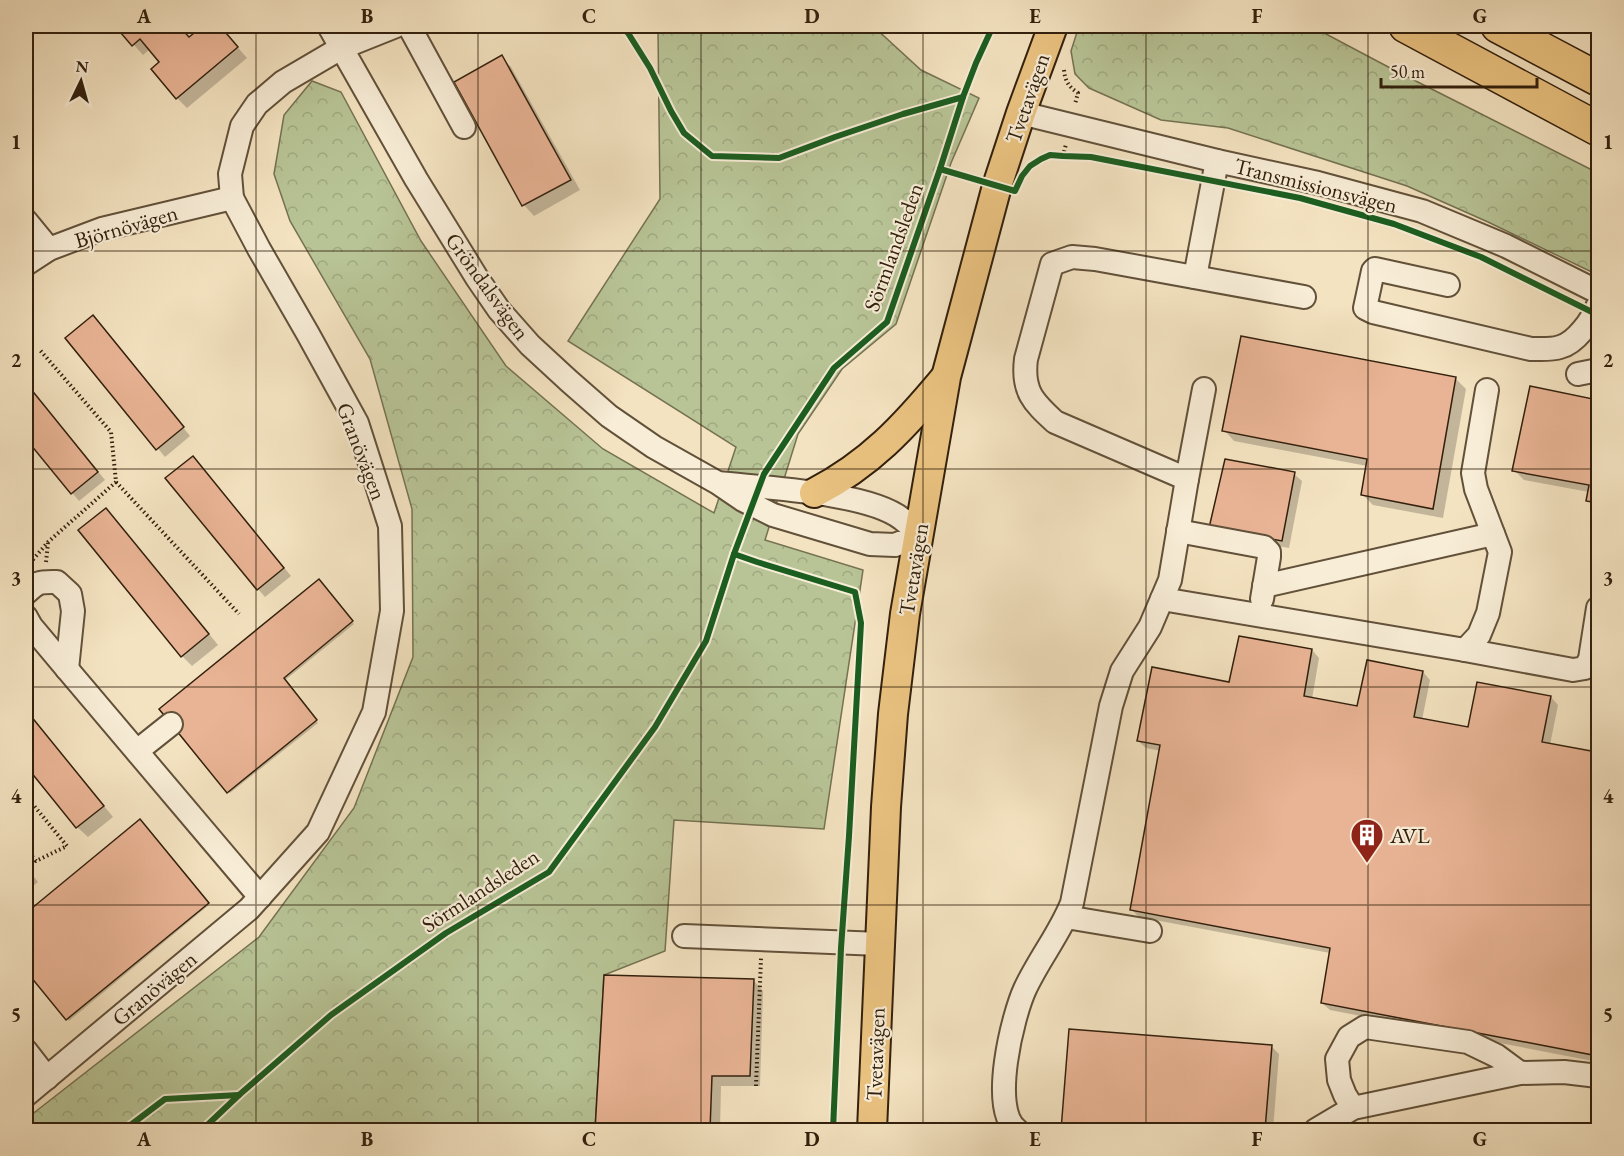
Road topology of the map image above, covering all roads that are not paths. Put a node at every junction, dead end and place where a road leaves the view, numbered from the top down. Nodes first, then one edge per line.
1 (329, 26) edge
2 (396, 26) edge
3 (410, 26) edge
4 (1053, 26) edge
5 (1406, 26) edge
6 (1498, 26) edge
7 (341, 48) junction
8 (1599, 79) edge
9 (1021, 113) junction
10 (464, 127) dead end
11 (1599, 129) edge
12 (1218, 161) junction
13 (232, 198) junction
14 (26, 221) edge
15 (50, 249) junction
16 (26, 264) edge
17 (1195, 277) junction
18 (1449, 285) dead end
19 (1599, 292) edge
20 (1304, 297) dead end
21 (1599, 305) edge
22 (945, 377) junction
23 (1204, 389) dead end
24 (1487, 390) dead end
25 (1187, 479) junction
26 (718, 483) junction
27 (814, 493) junction
28 (1178, 531) junction
29 (1493, 534) junction
30 (918, 535) junction
31 (1264, 586) junction
32 (26, 593) edge
33 (1162, 599) junction
34 (1599, 608) edge
35 (1259, 615) junction
36 (26, 617) edge
37 (1465, 650) junction
38 (67, 669) junction
39 (171, 724) dead end
40 (137, 751) junction
41 (260, 897) junction
42 (1066, 917) junction
43 (1150, 931) dead end
44 (684, 936) dead end
45 (880, 944) junction
46 (26, 1051) edge
47 (1521, 1073) junction
48 (1599, 1076) edge
49 (47, 1078) junction
50 (26, 1095) edge
51 (1353, 1108) junction
52 (872, 1131) edge
53 (1017, 1131) edge
54 (1316, 1131) edge

1 - 7 street, Gröndalsvägen
2 - 7 street, Granövägen
3 - 10 street
4 - 9 main road, Tvetavägen
5 - 11 highway
6 - 8 highway
7 - 13 street, Granövägen
7 - 26 street, Gröndalsvägen
9 - 12 street, Transmissionsvägen
9 - 22 main road, Tvetavägen
12 - 17 street
12 - 19 street, Transmissionsvägen
13 - 15 street, Björnövägen
13 - 41 street, Granövägen
14 - 15 street
15 - 16 street, Björnövägen
17 - 20 street
17 - 25 street
18 - 21 street
22 - 27 main road
22 - 30 main road, Tvetavägen
23 - 25 street
24 - 29 street
25 - 28 street
26 - 27 street, Gröndalsvägen
26 - 30 street, Gröndalsvägen
27 - 30 street, Gröndalsvägen
28 - 31 street
28 - 33 street
29 - 31 street
29 - 37 street
30 - 45 main road, Tvetavägen
31 - 35 street
32 - 38 street
33 - 35 street
33 - 42 street
34 - 37 street
35 - 37 street
36 - 38 street
38 - 40 street
39 - 40 street
40 - 41 street
41 - 49 street, Granövägen
42 - 43 street
42 - 53 street
44 - 45 street
45 - 52 main road, Tvetavägen
46 - 49 street
47 - 48 street
47 - 51 street
47 - 51 street
49 - 50 street, Granövägen
51 - 54 street

